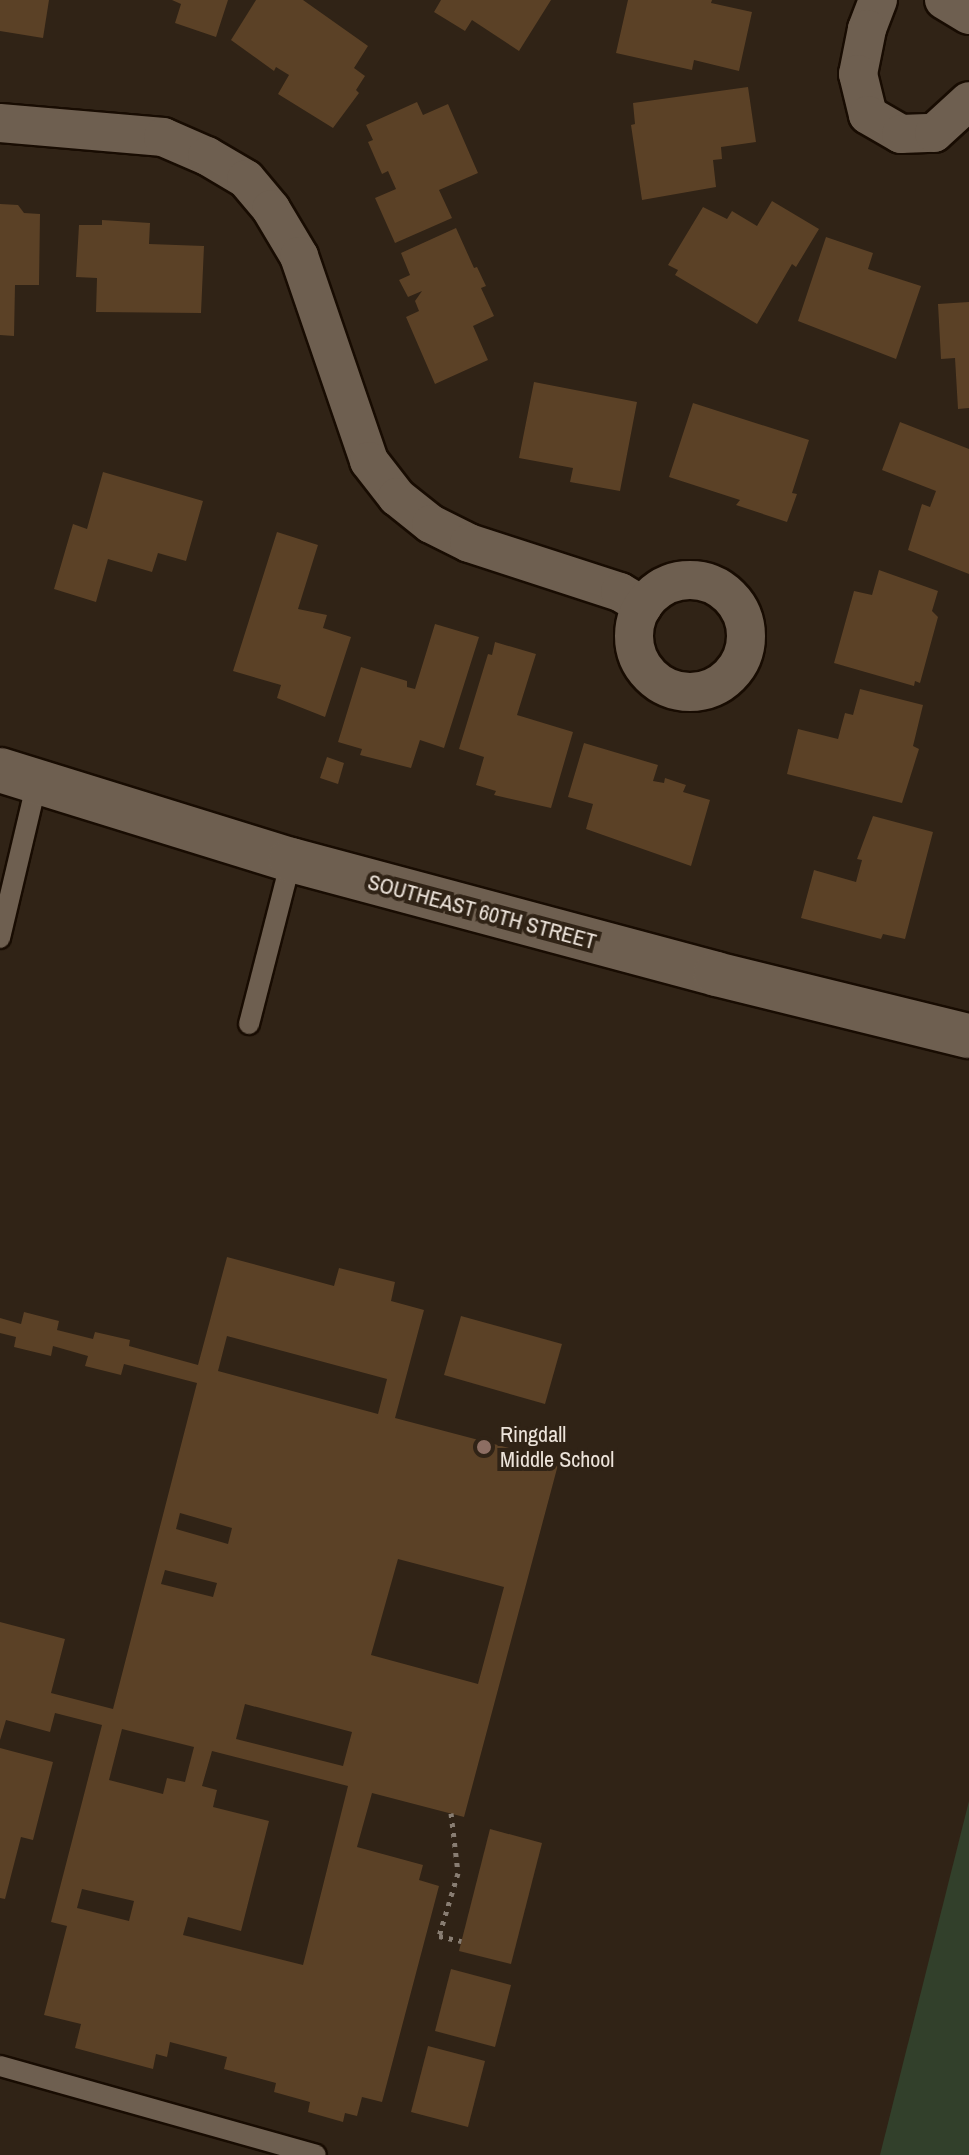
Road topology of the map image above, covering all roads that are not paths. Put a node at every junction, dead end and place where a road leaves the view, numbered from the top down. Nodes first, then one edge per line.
1 (878, 0) edge
2 (944, 0) edge
3 (969, 15) edge
4 (969, 101) edge
5 (0, 123) edge
6 (643, 606) dead end
7 (18, 775) edge
8 (291, 860) junction
9 (0, 938) edge
10 (249, 1024) dead end
11 (969, 1036) edge
12 (0, 2066) edge
13 (316, 2155) edge

1 - 4 street
2 - 3 street
5 - 6 street
7 - 8 street, SOUTHEAST 60TH STREET
7 - 9 lane
8 - 10 lane
8 - 11 street, SOUTHEAST 60TH STREET
12 - 13 lane

